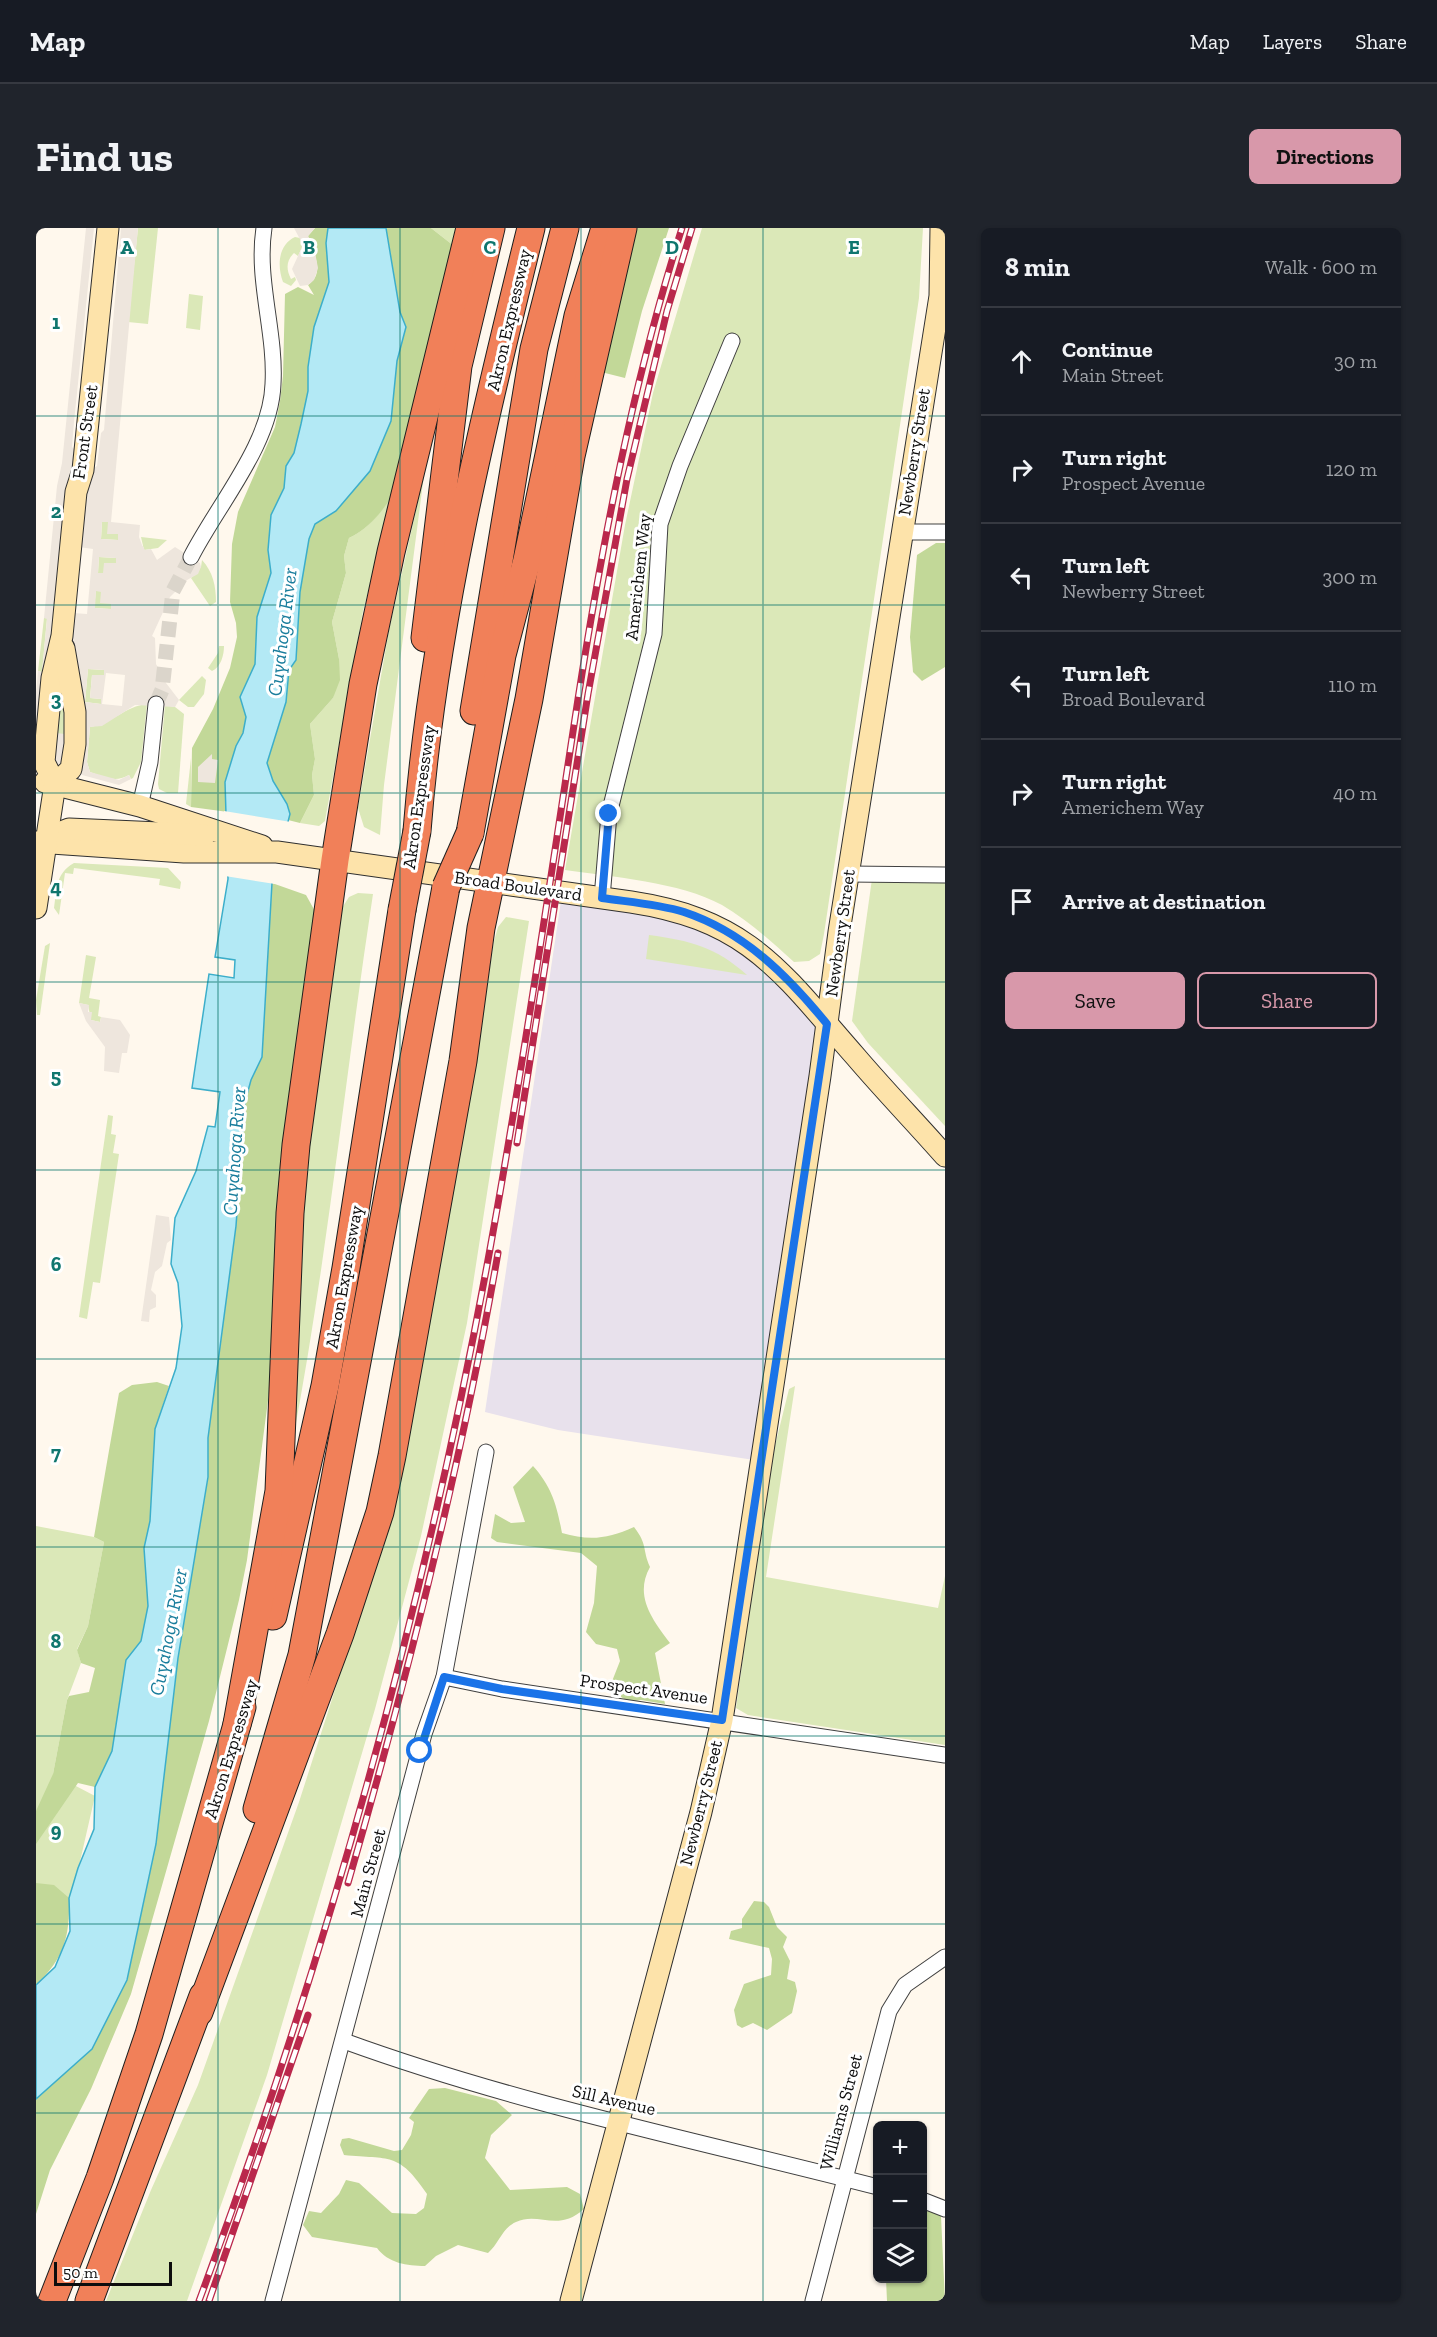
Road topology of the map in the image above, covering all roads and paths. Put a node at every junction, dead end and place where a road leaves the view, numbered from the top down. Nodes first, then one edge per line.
1 (108, 228) edge
2 (264, 228) edge
3 (470, 228) edge
4 (491, 228) edge
5 (531, 228) edge
6 (565, 228) edge
7 (605, 228) edge
8 (623, 228) edge
9 (941, 228) edge
10 (942, 296) edge
11 (732, 341) dead end
12 (902, 532) junction
13 (945, 532) edge
14 (191, 557) tunnel mouth
15 (62, 636) junction
16 (156, 704) tunnel mouth
17 (422, 769) junction
18 (45, 782) edge
19 (140, 806) junction
20 (462, 833) junction
21 (186, 836) junction
22 (42, 843) edge
23 (277, 852) junction
24 (335, 860) junction
25 (848, 874) junction
26 (945, 875) edge
27 (491, 882) junction
28 (602, 898) junction
29 (36, 908) edge
30 (827, 1024) junction
31 (945, 1156) edge
32 (486, 1452) dead end
33 (444, 1677) junction
34 (722, 1720) junction
35 (237, 1724) junction
36 (945, 1755) edge
37 (945, 1957) edge
38 (199, 2012) junction
39 (344, 2041) junction
40 (618, 2121) junction
41 (844, 2178) junction
42 (873, 2186) edge
43 (927, 2202) edge
44 (945, 2208) edge
45 (52, 2301) edge
46 (89, 2301) edge
47 (273, 2301) edge
48 (571, 2301) edge
49 (813, 2301) edge

1 - 15 street, Front Street
2 - 14 street
3 - 24 highway
4 - 17 highway
5 - 17 highway, Akron Expressway
6 - 20 highway, Akron Expressway
7 - 20 highway
8 - 27 highway
9 - 10 street, Newberry Street
10 - 12 street, Newberry Street
11 - 28 street, Americhem Way
12 - 13 street
12 - 25 street, Newberry Street
15 - 18 street, Front Street
15 - 18 street, Front Street
16 - 19 street
17 - 35 highway, Akron Expressway, bridge
18 - 19 street, Broad Boulevard
18 - 22 street, Front Street
19 - 21 street, Broad Boulevard
20 - 38 highway, Akron Expressway, bridge
21 - 22 street, Broad Boulevard
21 - 23 street, Broad Boulevard
21 - 23 street, Broad Boulevard
22 - 29 street, Front Street
23 - 24 street, Broad Boulevard
24 - 27 street, Broad Boulevard
24 - 35 highway
25 - 26 street
25 - 30 street, Newberry Street
27 - 28 street, Broad Boulevard
27 - 38 highway
28 - 30 street, Broad Boulevard
30 - 31 street, Broad Boulevard
30 - 34 street, Newberry Street
32 - 33 street, Main Street
33 - 34 street, Prospect Avenue
33 - 39 street, Main Street
34 - 36 street, Prospect Avenue
34 - 40 street, Newberry Street
35 - 45 highway, Akron Expressway
37 - 41 street, Williams Street
38 - 46 highway, Akron Expressway
39 - 40 street, Sill Avenue
39 - 47 street, Main Street
40 - 41 street, Sill Avenue
40 - 48 street, Newberry Street
41 - 42 street, Sill Avenue
41 - 49 street, Williams Street
43 - 44 street

